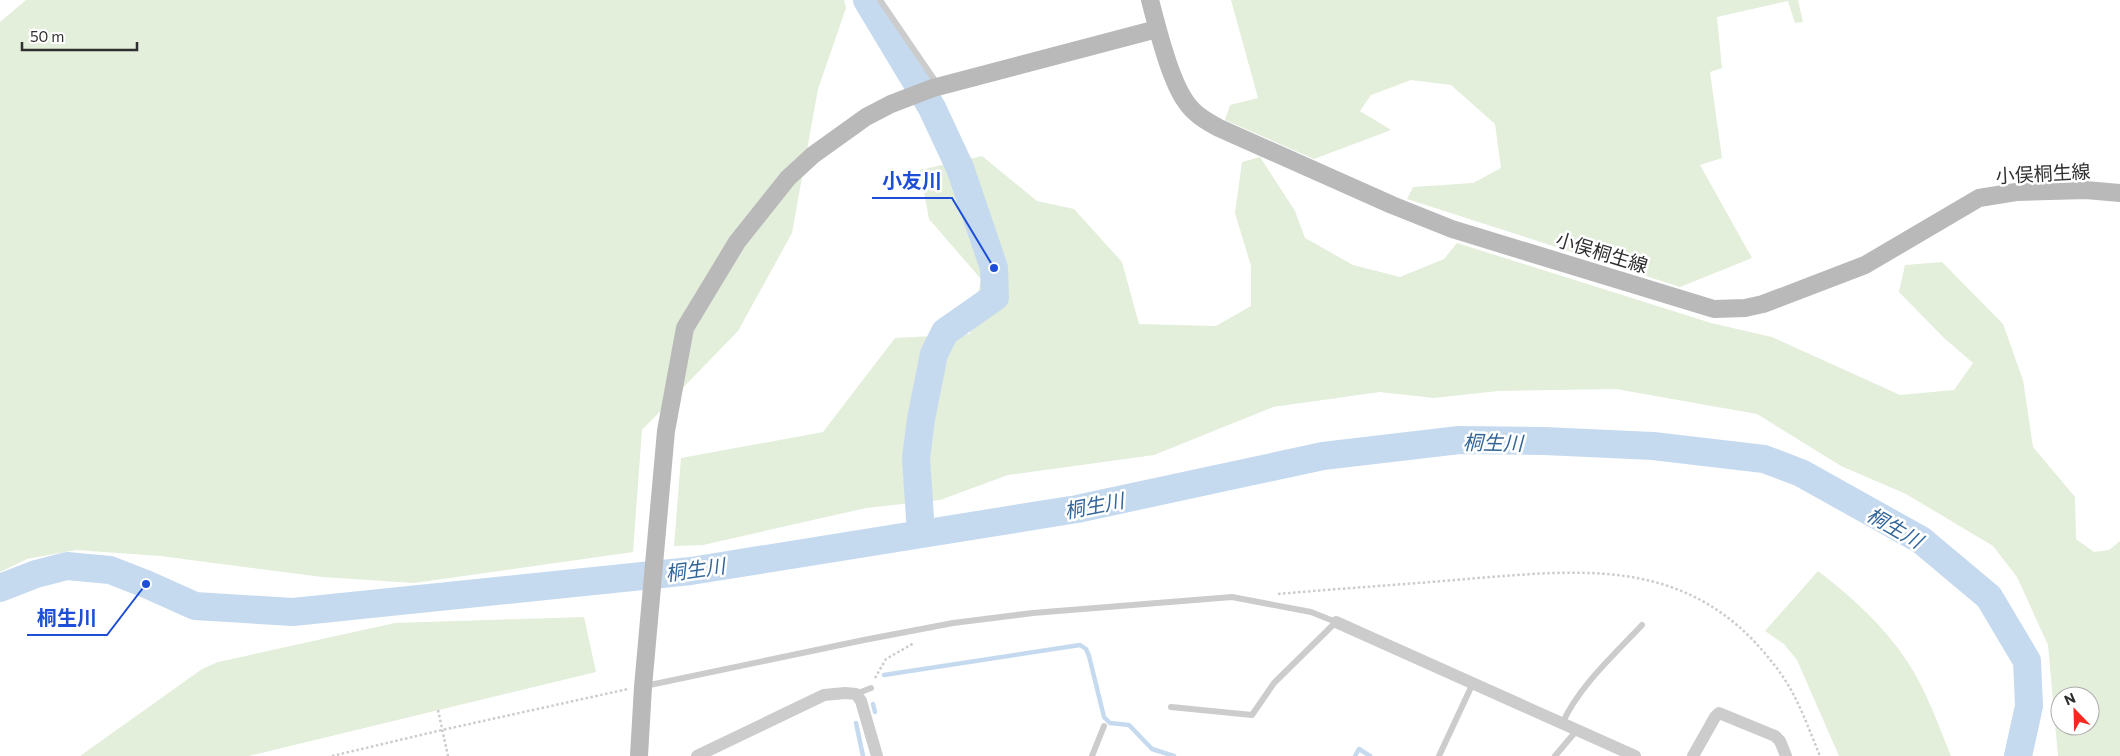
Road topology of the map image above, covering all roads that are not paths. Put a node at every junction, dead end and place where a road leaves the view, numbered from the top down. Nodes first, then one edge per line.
1 (880, 0) edge
2 (1150, 0) edge
3 (1157, 29) junction
4 (935, 87) junction
5 (2120, 193) edge
6 (1336, 622) junction
7 (1642, 625) dead end
8 (1473, 683) junction
9 (640, 685) junction
10 (871, 688) road end
11 (856, 694) junction
12 (1171, 707) dead end
13 (1562, 724) junction
14 (1104, 726) dead end
15 (1576, 730) junction
16 (639, 756) edge
17 (697, 756) edge
18 (877, 756) edge
19 (1092, 756) edge
20 (1439, 756) edge
21 (1555, 756) edge
22 (1635, 756) edge
23 (1693, 756) edge
24 (1786, 756) edge

1 - 4 lane
2 - 3 main road, 小俣桐生線
3 - 4 main road
3 - 5 main road, 小俣桐生線
4 - 9 main road
6 - 8 street
6 - 9 lane
6 - 12 lane
7 - 13 lane
8 - 13 street
8 - 20 lane
9 - 16 main road
10 - 11 lane
11 - 17 street
11 - 18 street
13 - 15 street
14 - 19 lane
15 - 21 lane
15 - 22 street
23 - 24 street

